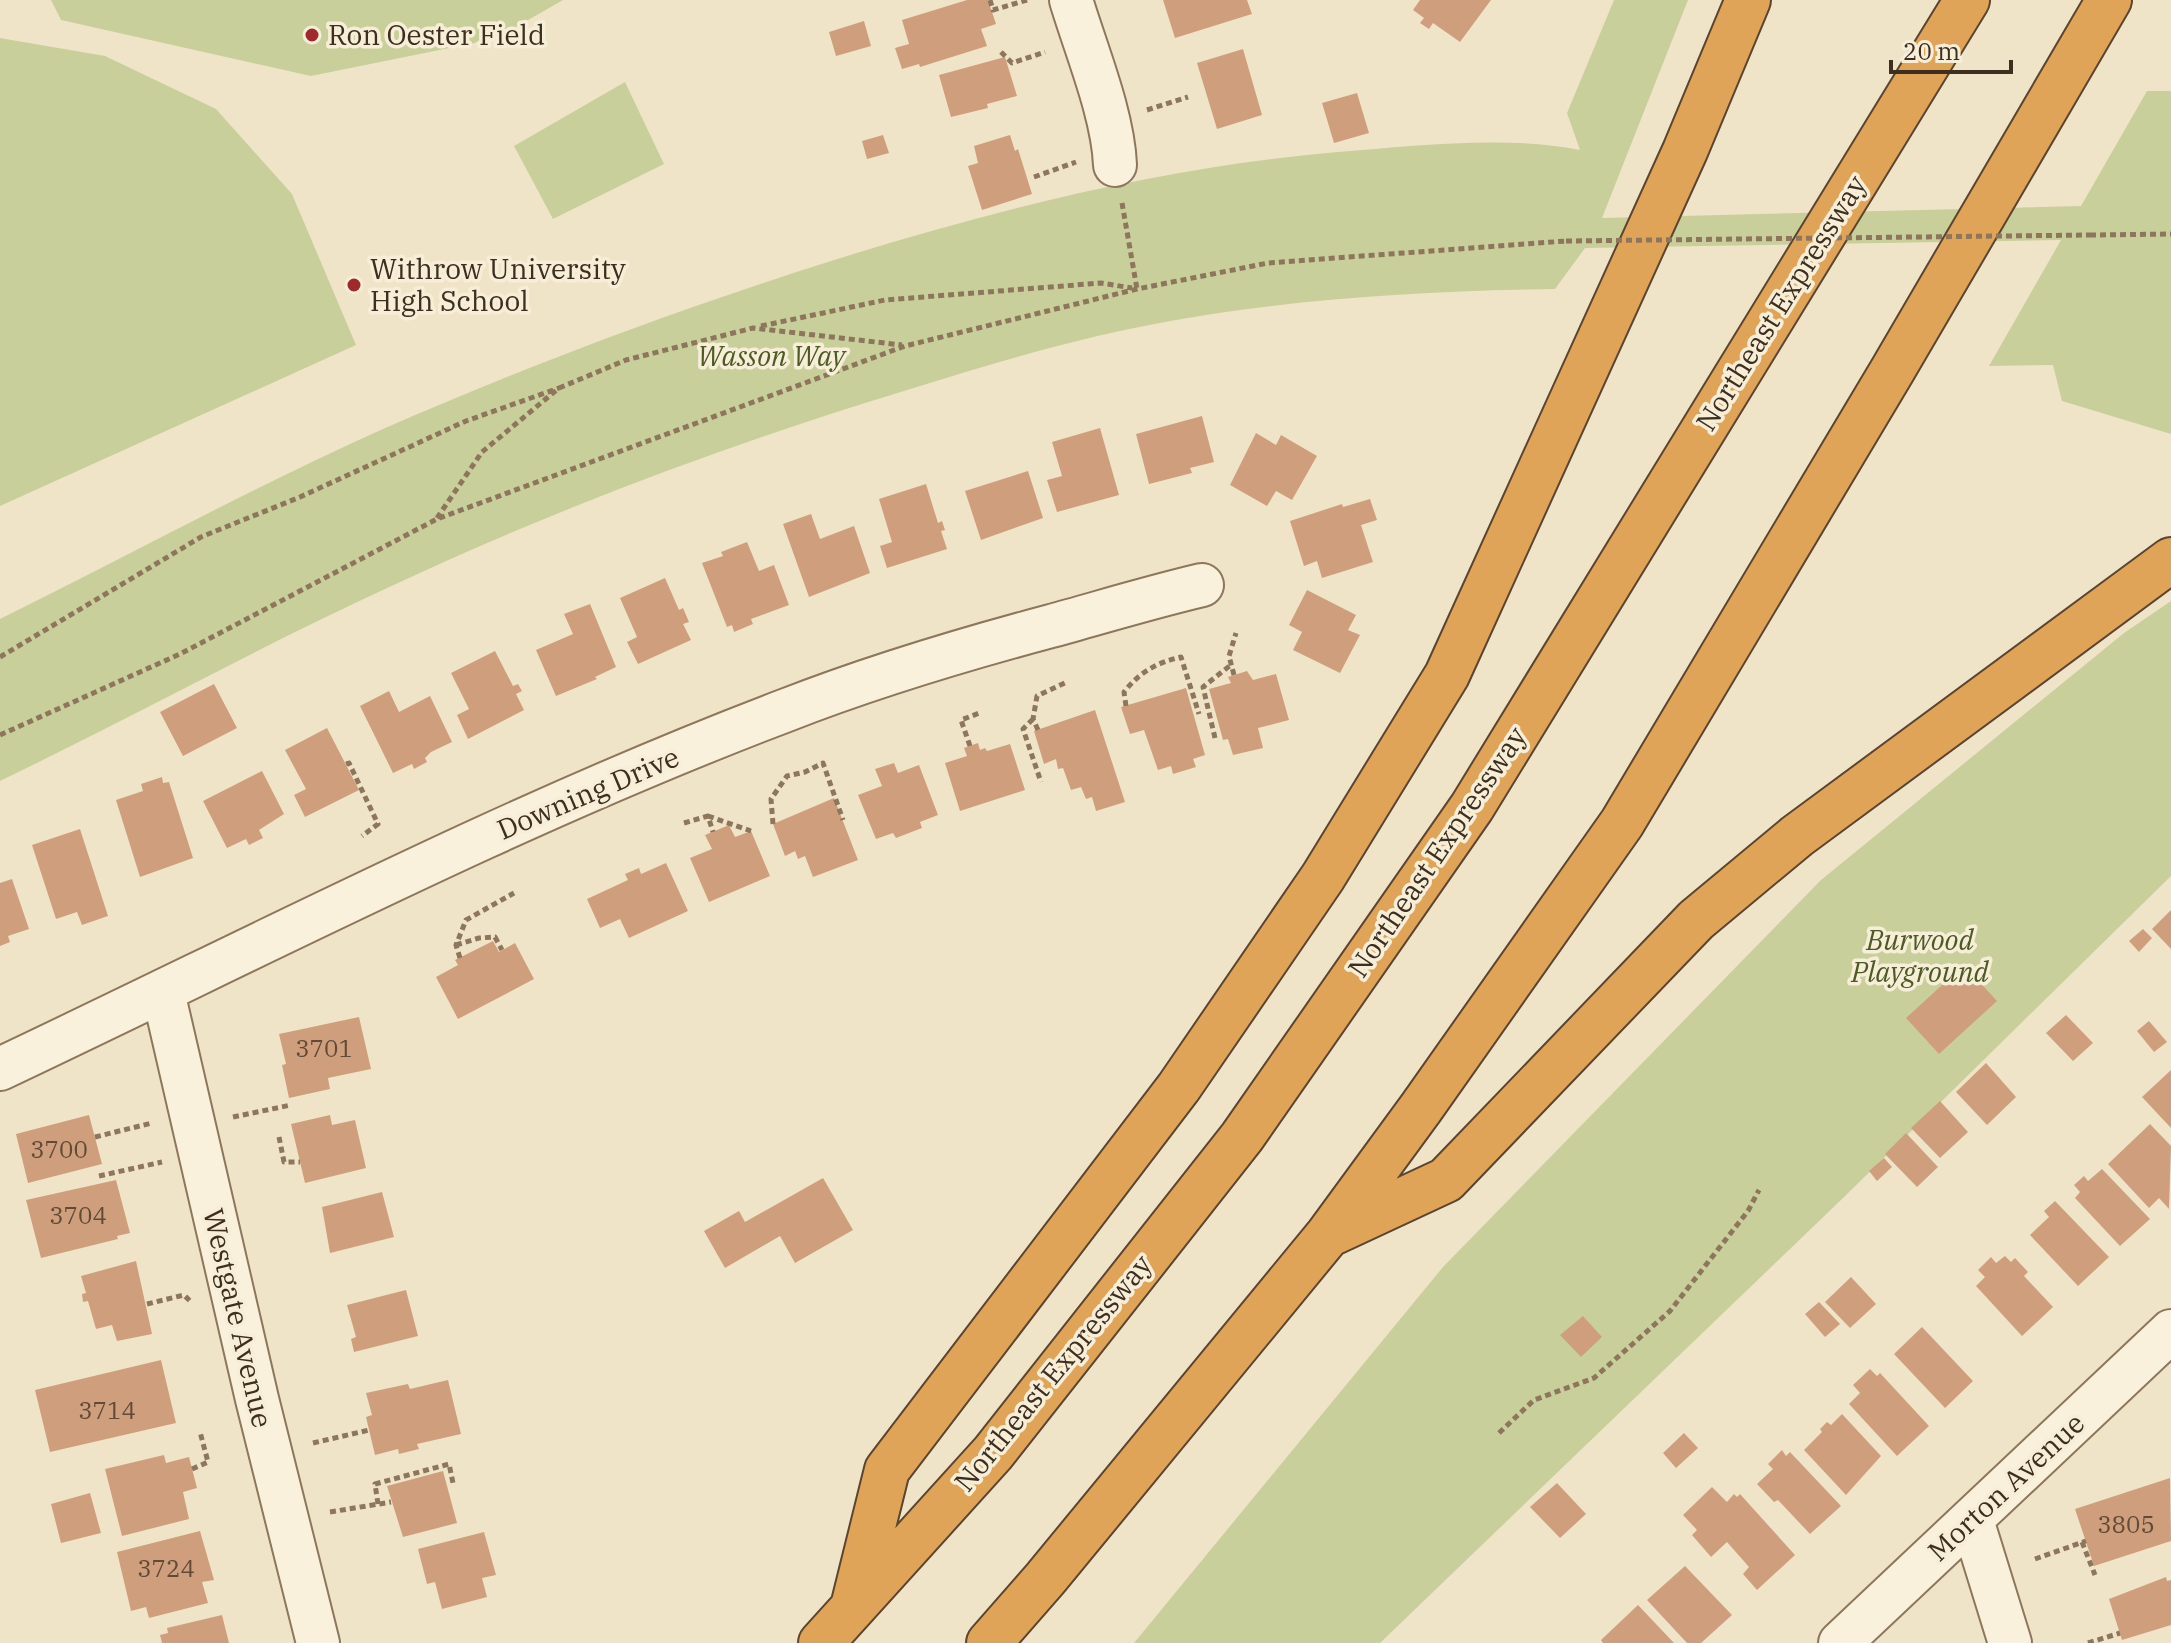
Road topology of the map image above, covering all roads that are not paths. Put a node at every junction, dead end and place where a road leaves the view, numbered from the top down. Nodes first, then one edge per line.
1 (1071, 0) edge
2 (1748, 0) edge
3 (1967, 0) edge
4 (2109, 0) edge
5 (1098, 163) road end
6 (2171, 560) edge
7 (1202, 585) dead end
8 (163, 992) junction
9 (0, 1069) edge
10 (1328, 1235) junction
11 (2171, 1331) edge
12 (1972, 1520) junction
13 (854, 1607) junction
14 (318, 1643) edge
15 (821, 1643) edge
16 (989, 1643) edge
17 (1840, 1643) edge
18 (2010, 1643) edge

1 - 5 street
2 - 13 highway
3 - 13 highway, Northeast Expressway
4 - 10 highway
6 - 10 highway
7 - 8 street, Downing Drive
8 - 9 street, Downing Drive
8 - 14 street, Westgate Avenue
10 - 16 highway
11 - 12 street, Morton Avenue
12 - 17 street, Morton Avenue
12 - 18 street
13 - 15 highway, Northeast Expressway

